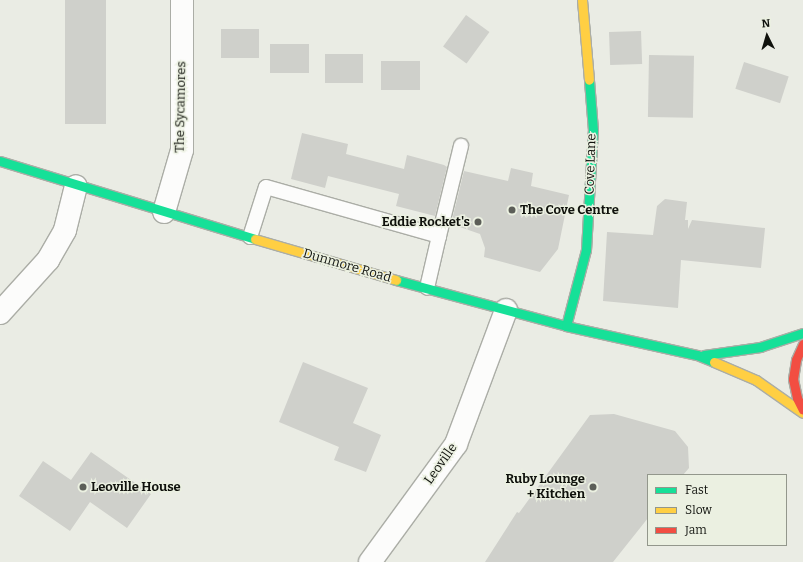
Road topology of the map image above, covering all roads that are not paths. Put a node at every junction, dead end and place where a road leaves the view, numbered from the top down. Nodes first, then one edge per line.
1 (182, 0) edge
2 (582, 0) edge
3 (461, 146) dead end
4 (0, 161) edge
5 (76, 186) junction
6 (164, 212) junction
7 (439, 236) junction
8 (250, 237) junction
9 (427, 288) junction
10 (506, 310) junction
11 (0, 313) edge
12 (566, 326) junction
13 (803, 333) edge
14 (803, 344) edge
15 (697, 355) junction
16 (803, 410) edge
17 (803, 413) edge
18 (370, 562) edge

1 - 6 street, The Sycamores
2 - 12 main road, Cove Lane
3 - 7 lane
4 - 5 main road, Dunmore Road
5 - 6 main road, Dunmore Road
5 - 11 street
6 - 8 main road, Dunmore Road
7 - 8 lane
7 - 9 lane
8 - 9 main road, Dunmore Road
9 - 10 main road, Dunmore Road
10 - 12 main road, Dunmore Road
10 - 18 street, Leoville
12 - 15 main road, Dunmore Road
13 - 15 main road, Dunmore Road
14 - 16 main road
15 - 17 main road, Dunmore Road

